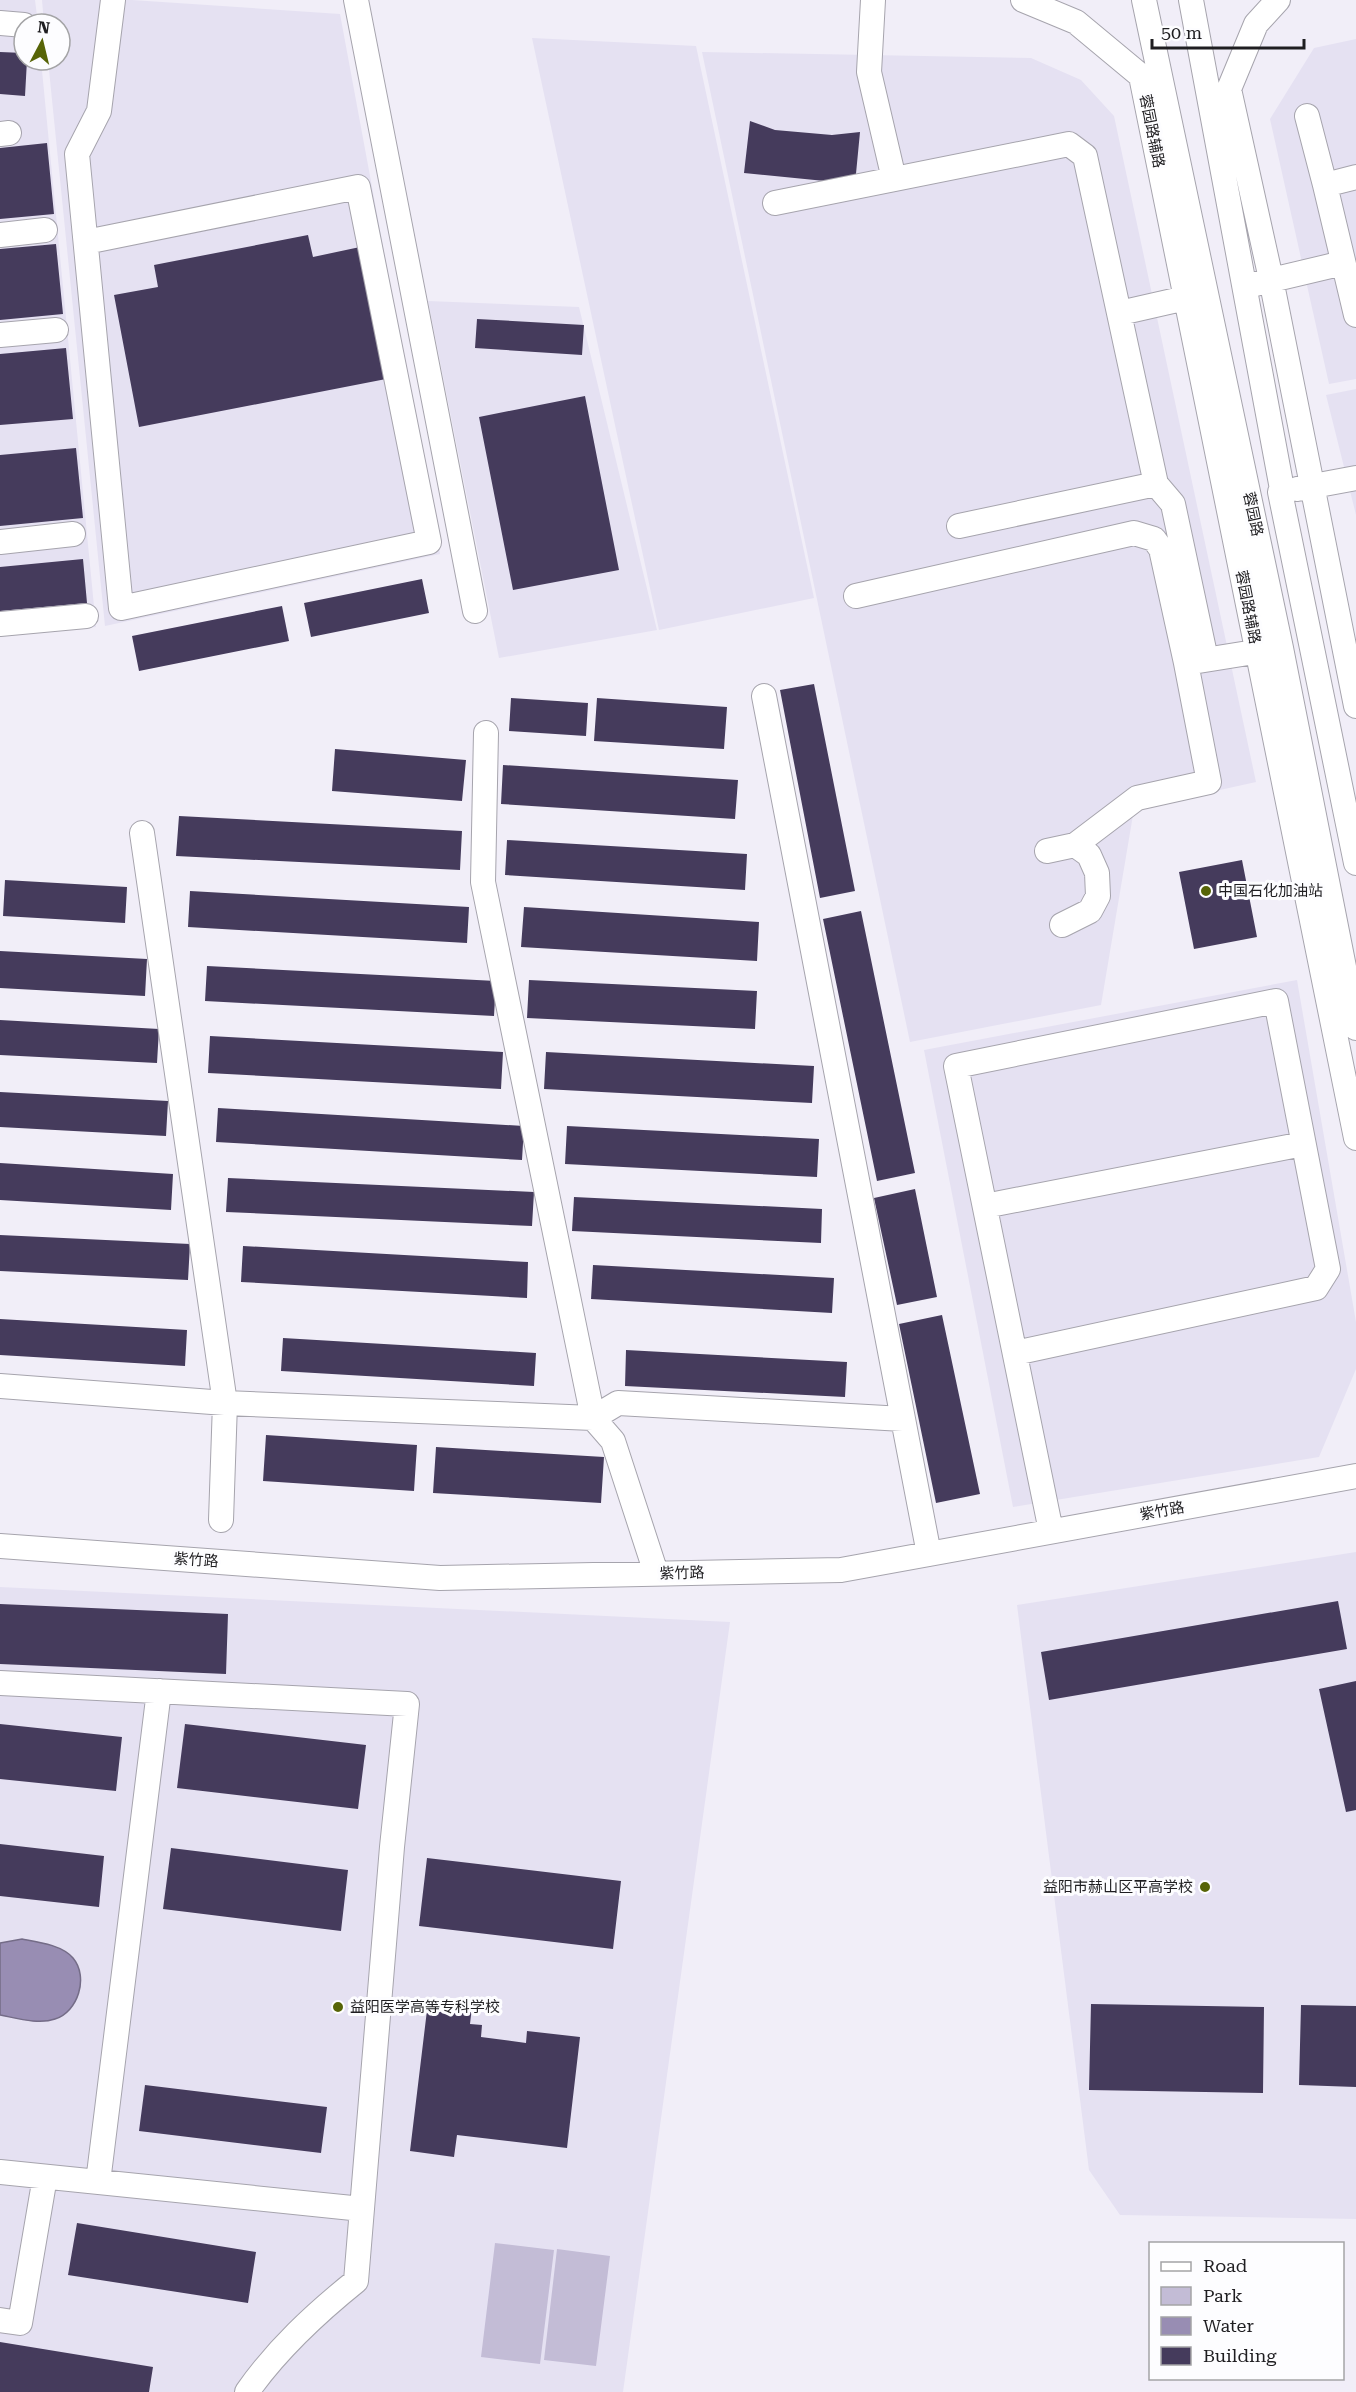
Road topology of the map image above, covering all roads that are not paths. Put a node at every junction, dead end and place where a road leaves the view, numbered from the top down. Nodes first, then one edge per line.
1 (113, 0) edge
2 (356, 0) edge
3 (873, 0) edge
4 (1023, 0) edge
5 (1144, 0) edge
6 (1191, 0) edge
7 (1278, 0) edge
8 (1141, 76) junction
9 (1229, 89) junction
10 (1307, 116) dead end
11 (1176, 148) junction
12 (1219, 148) junction
13 (1356, 177) edge
14 (894, 179) junction
15 (1325, 185) junction
16 (775, 204) dead end
17 (45, 230) dead end
18 (0, 235) edge
19 (86, 242) junction
20 (1343, 263) junction
21 (1271, 279) junction
22 (1245, 288) junction
23 (1196, 296) junction
24 (1120, 313) junction
25 (1356, 315) edge
26 (56, 330) dead end
27 (0, 335) edge
28 (1356, 478) edge
29 (1156, 484) junction
30 (1312, 487) junction
31 (1280, 492) junction
32 (959, 526) dead end
33 (74, 534) dead end
34 (0, 542) edge
35 (856, 597) dead end
36 (475, 611) dead end
37 (86, 616) dead end
38 (0, 624) edge
39 (1281, 648) junction
40 (1257, 650) junction
41 (1196, 661) junction
42 (764, 696) dead end
43 (1356, 706) edge
44 (486, 733) dead end
45 (141, 833) dead end
46 (1076, 845) junction
47 (1047, 851) dead end
48 (1356, 863) edge
49 (1062, 925) dead end
50 (1356, 1028) edge
51 (1356, 1138) edge
52 (1303, 1144) junction
53 (985, 1206) junction
54 (1015, 1353) junction
55 (0, 1386) edge
56 (225, 1402) junction
57 (593, 1418) junction
58 (903, 1419) junction
59 (1356, 1476) edge
60 (221, 1520) dead end
61 (1052, 1531) junction
62 (0, 1546) edge
63 (929, 1554) junction
64 (656, 1573) junction
65 (0, 1683) edge
66 (159, 1691) junction
67 (0, 2172) edge
68 (45, 2177) junction
69 (98, 2182) junction
70 (362, 2210) junction
71 (0, 2320) edge
72 (247, 2392) edge

1 - 19 street
2 - 36 street
3 - 14 street
4 - 8 street
5 - 11 street, 蓉园路
6 - 12 street, 蓉园路
7 - 9 street
8 - 11 street
8 - 23 street, 蓉园路辅路
9 - 12 street
9 - 21 street
10 - 15 street
11 - 23 street, 蓉园路
12 - 22 street, 蓉园路
13 - 15 street
14 - 16 street
14 - 24 street
15 - 20 street
17 - 18 street
19 - 19 street
20 - 21 street
20 - 25 street
21 - 22 street
21 - 30 street
22 - 31 street, 蓉园路
23 - 24 street
23 - 39 street, 蓉园路
23 - 40 street, 蓉园路辅路
24 - 29 street
26 - 27 street
28 - 30 street
29 - 32 street
29 - 41 street
30 - 31 street
30 - 43 street
31 - 48 street, 蓉园路
33 - 34 street
35 - 41 street
37 - 38 street
39 - 40 street
39 - 50 street, 蓉园路
40 - 41 street
40 - 51 street, 蓉园路辅路
41 - 46 street
42 - 58 street
44 - 57 street
45 - 56 street
46 - 47 street
46 - 49 street
52 - 53 street
52 - 53 street
52 - 54 street
53 - 54 street
54 - 61 street
55 - 56 street
56 - 57 street
56 - 60 street
57 - 58 street
57 - 64 street
58 - 63 street
59 - 61 street, 紫竹路
61 - 63 street, 紫竹路
62 - 64 street, 紫竹路
63 - 64 street, 紫竹路
65 - 66 street
66 - 69 street
66 - 70 street
67 - 68 street
68 - 69 street
68 - 71 street
69 - 70 street
70 - 72 street

